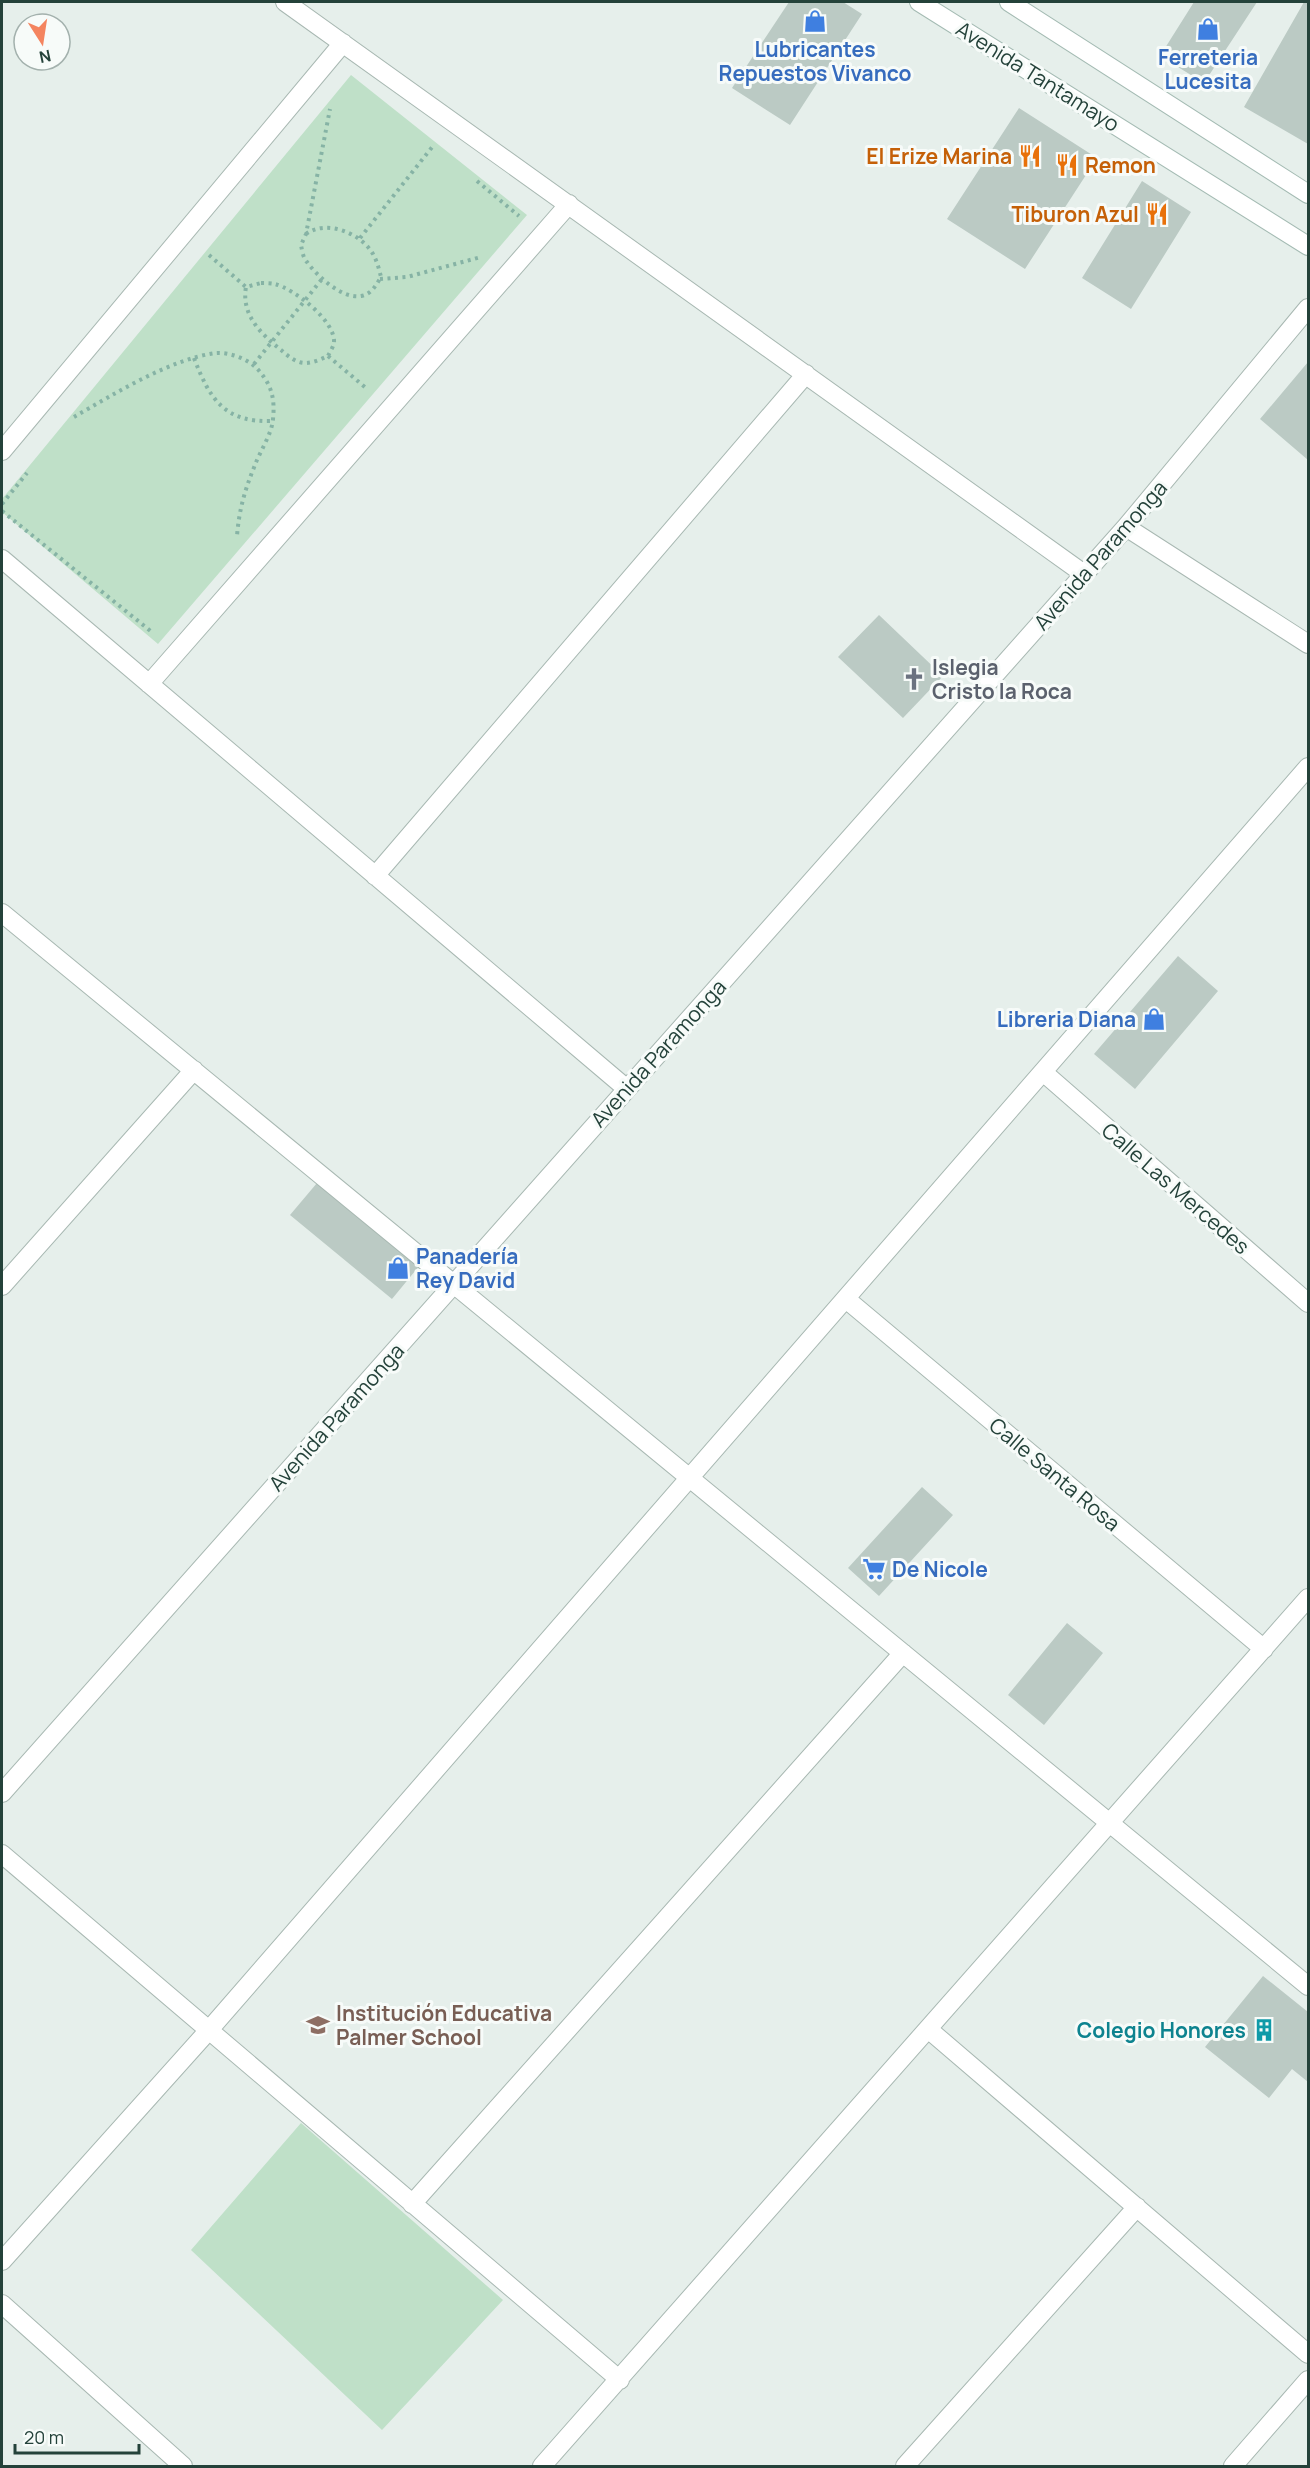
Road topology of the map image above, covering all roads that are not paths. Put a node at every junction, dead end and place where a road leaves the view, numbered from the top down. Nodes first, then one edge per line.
1 (285, 2) edge
2 (919, 2) edge
3 (1009, 2) edge
4 (342, 43) junction
5 (1308, 194) edge
6 (569, 204) junction
7 (1308, 246) edge
8 (1308, 308) edge
9 (806, 374) junction
10 (2, 451) edge
11 (1126, 527) junction
12 (2, 559) edge
13 (1084, 574) junction
14 (1308, 644) edge
15 (149, 684) junction
16 (1308, 767) edge
17 (375, 876) junction
18 (5, 923) edge
19 (194, 1071) junction
20 (1043, 1072) junction
21 (627, 1089) junction
22 (453, 1284) junction
23 (2, 1286) edge
24 (846, 1299) junction
25 (1308, 1303) edge
26 (690, 1478) junction
27 (1308, 1598) edge
28 (1264, 1649) junction
29 (903, 1653) junction
30 (2, 1793) edge
31 (1110, 1822) junction
32 (2, 1854) edge
33 (1308, 1986) edge
34 (928, 2029) junction
35 (209, 2030) junction
36 (412, 2204) junction
37 (1137, 2207) junction
38 (2, 2261) edge
39 (2, 2304) edge
40 (1308, 2354) edge
41 (620, 2380) junction
42 (1308, 2380) edge
43 (183, 2466) edge
44 (542, 2466) edge
45 (905, 2466) edge
46 (1233, 2466) edge

1 - 4 street
2 - 7 street, Avenida Tantamayo
3 - 5 street
4 - 6 street
4 - 10 street
6 - 9 street
6 - 15 street
8 - 11 street, Avenida Paramonga
9 - 13 street
9 - 17 street
11 - 13 street, Avenida Paramonga
11 - 14 street
12 - 15 street
13 - 21 street, Avenida Paramonga
15 - 17 street
16 - 20 street
17 - 21 street
18 - 19 street
19 - 22 street
19 - 23 street
20 - 24 street
20 - 25 street, Calle Las Mercedes
21 - 22 street, Avenida Paramonga
22 - 26 street
22 - 30 street, Avenida Paramonga
24 - 26 street
24 - 28 street, Calle Santa Rosa
26 - 29 street
26 - 35 street
27 - 28 street
28 - 31 street
29 - 31 street
29 - 36 street
31 - 33 street
31 - 34 street
32 - 35 street
34 - 37 street
34 - 41 street
35 - 36 street
35 - 38 street
36 - 41 street
37 - 40 street
37 - 45 street
39 - 43 street
41 - 44 street
42 - 46 street

